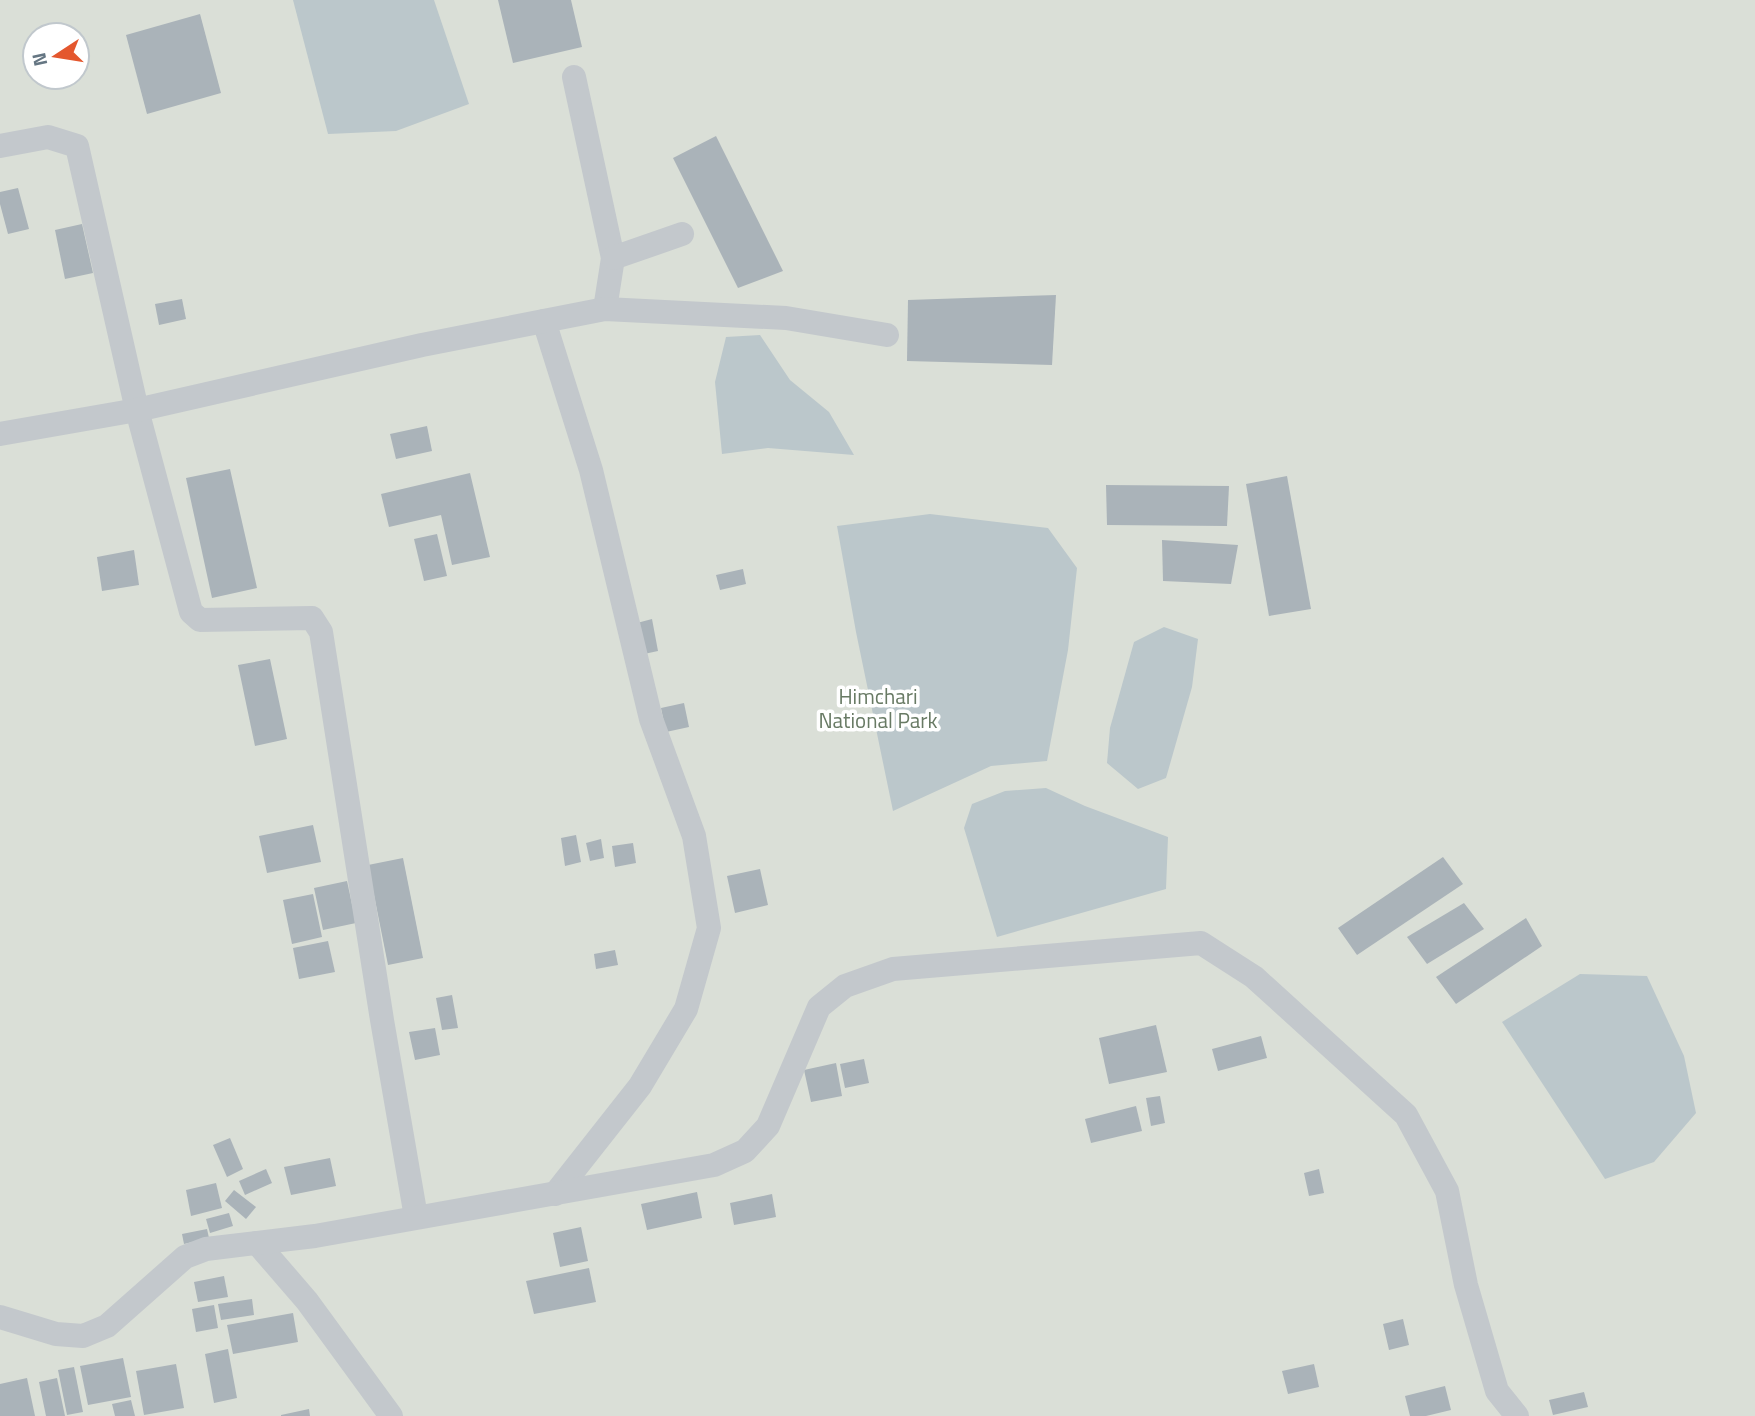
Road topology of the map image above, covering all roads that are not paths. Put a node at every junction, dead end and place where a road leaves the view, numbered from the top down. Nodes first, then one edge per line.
1 (574, 77) dead end
2 (0, 146) edge
3 (682, 233) dead end
4 (613, 258) junction
5 (605, 309) junction
6 (544, 321) junction
7 (887, 335) dead end
8 (137, 410) junction
9 (0, 434) edge
10 (555, 1194) junction
11 (416, 1217) junction
12 (257, 1243) junction
13 (0, 1317) edge
14 (391, 1416) edge
15 (1517, 1416) edge

1 - 4 street
2 - 8 street
3 - 4 street
4 - 5 street
5 - 6 street
5 - 7 street
6 - 8 street
6 - 10 street
8 - 9 street
8 - 11 street
10 - 11 street
10 - 15 street
11 - 12 street
12 - 13 street
12 - 14 street

